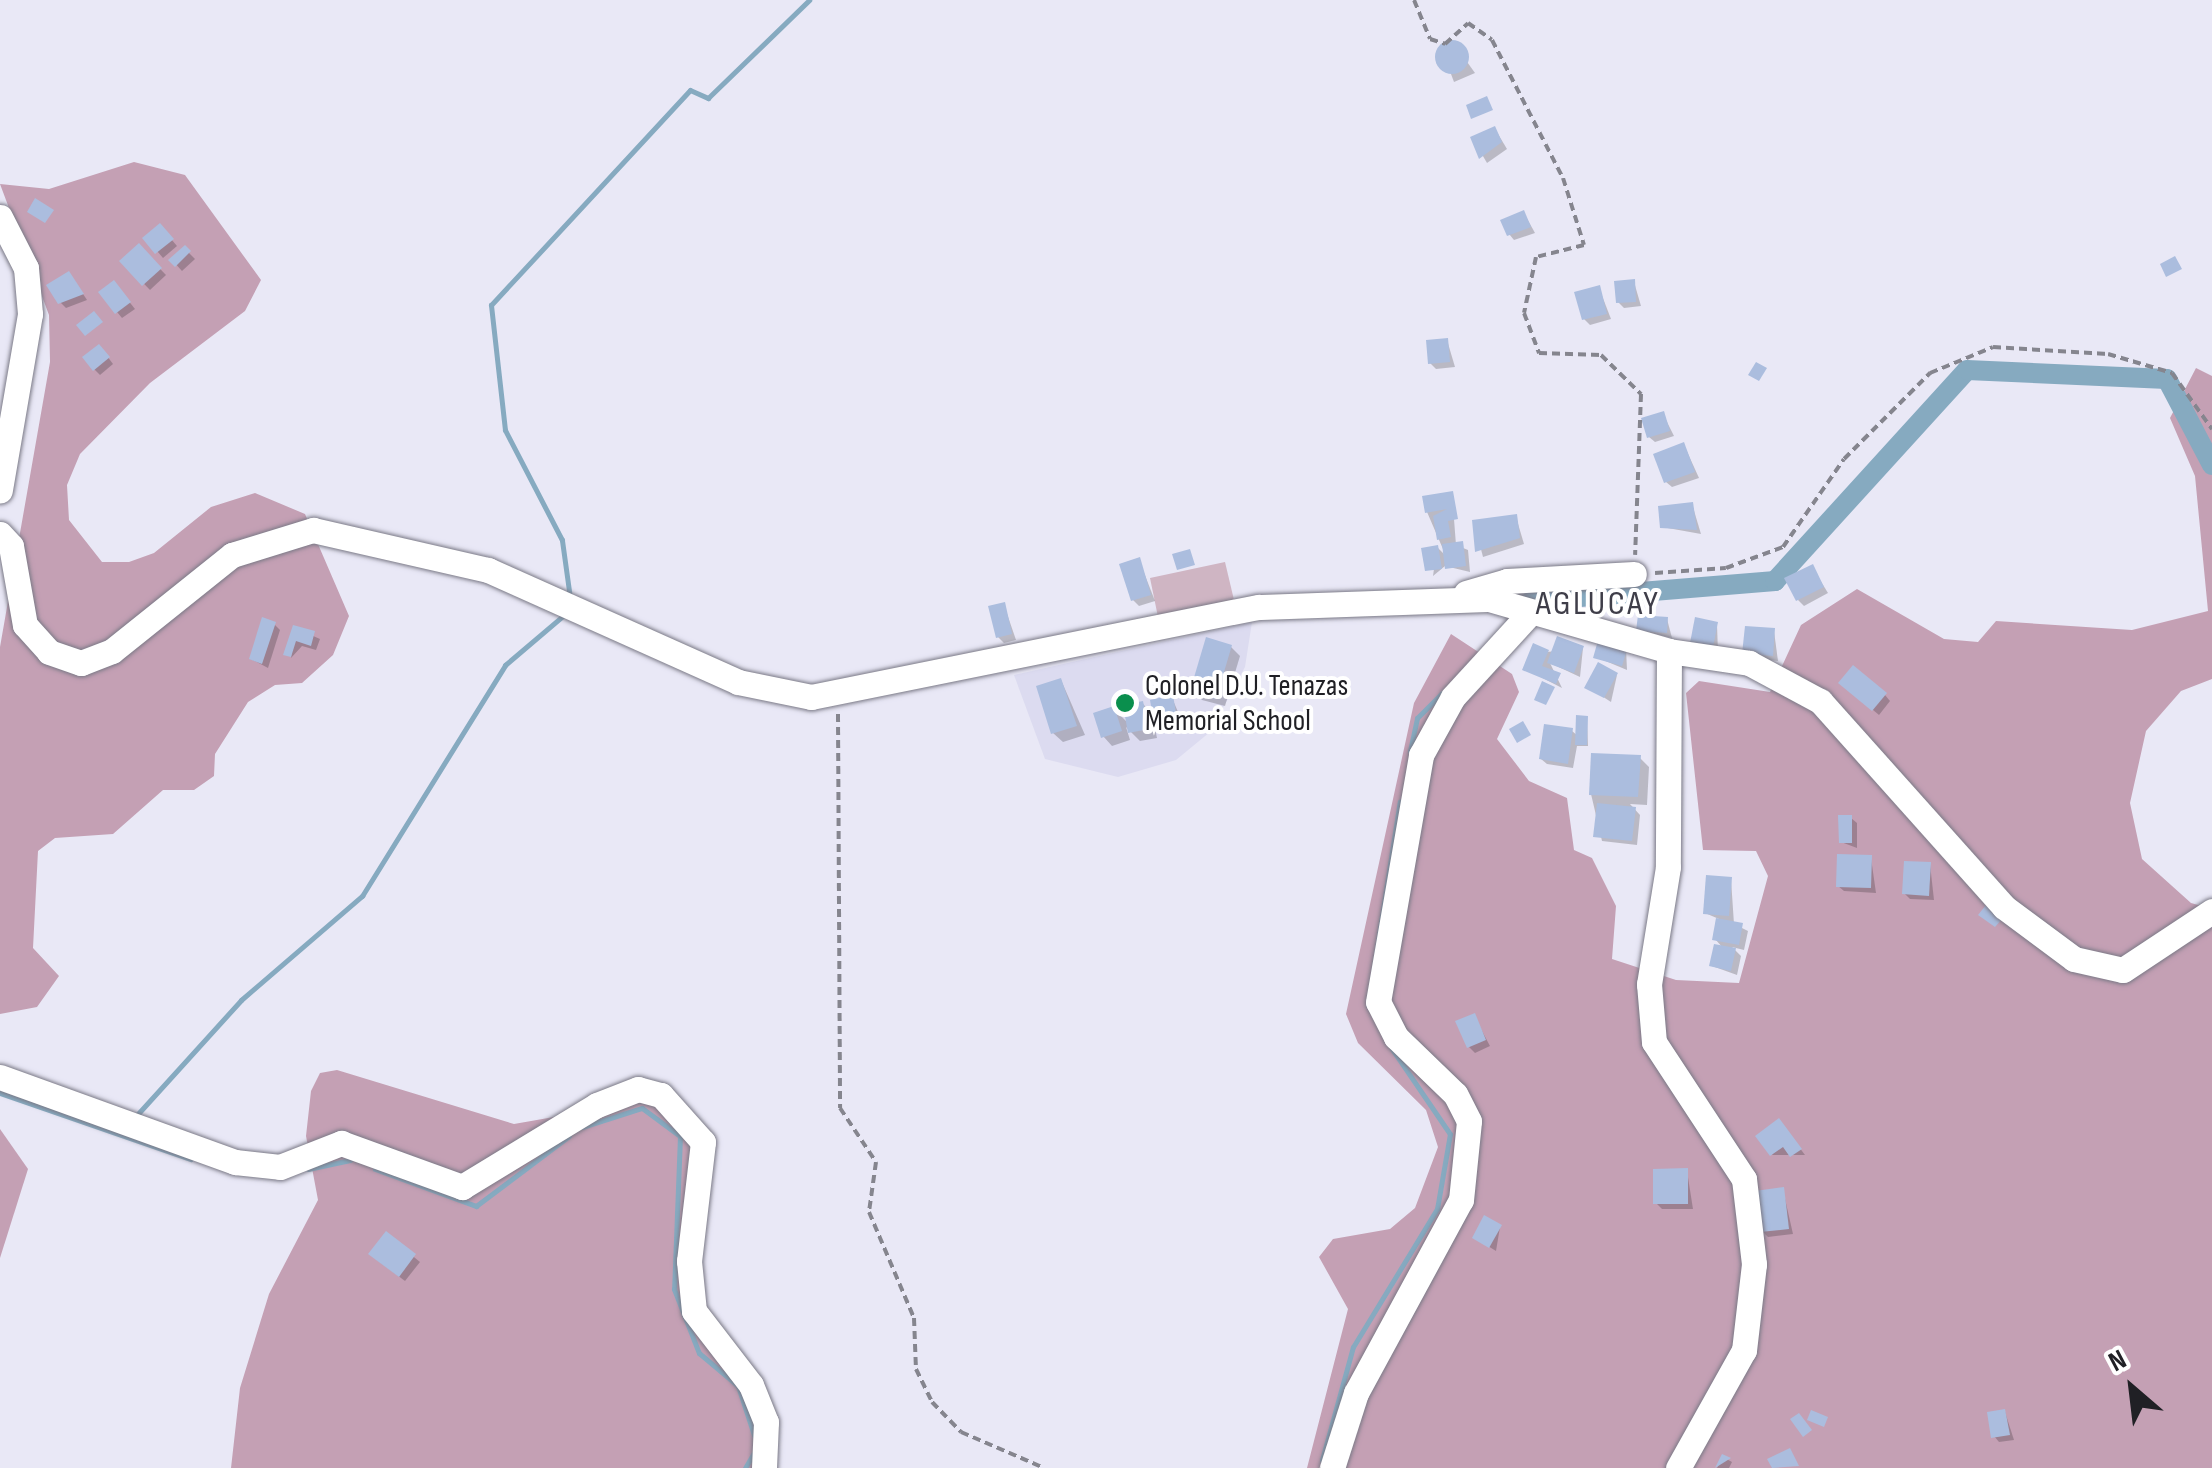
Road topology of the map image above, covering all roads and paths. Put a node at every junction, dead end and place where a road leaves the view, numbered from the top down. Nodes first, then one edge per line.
1 (1414, 0) edge
2 (0, 216) edge
3 (2212, 429) edge
4 (0, 490) edge
5 (0, 534) edge
6 (1634, 574) junction
7 (1437, 602) junction
8 (1532, 612) junction
9 (1669, 651) junction
10 (836, 694) junction
11 (2212, 911) edge
12 (0, 1077) edge
13 (764, 1468) edge
14 (1044, 1468) edge
15 (1332, 1468) edge
16 (1678, 1468) edge

1 - 6 path
2 - 4 street
3 - 6 path
5 - 10 street
6 - 7 street
7 - 8 street
7 - 10 street
8 - 9 street
8 - 15 street
9 - 11 street
9 - 16 street
10 - 14 path
12 - 13 street

